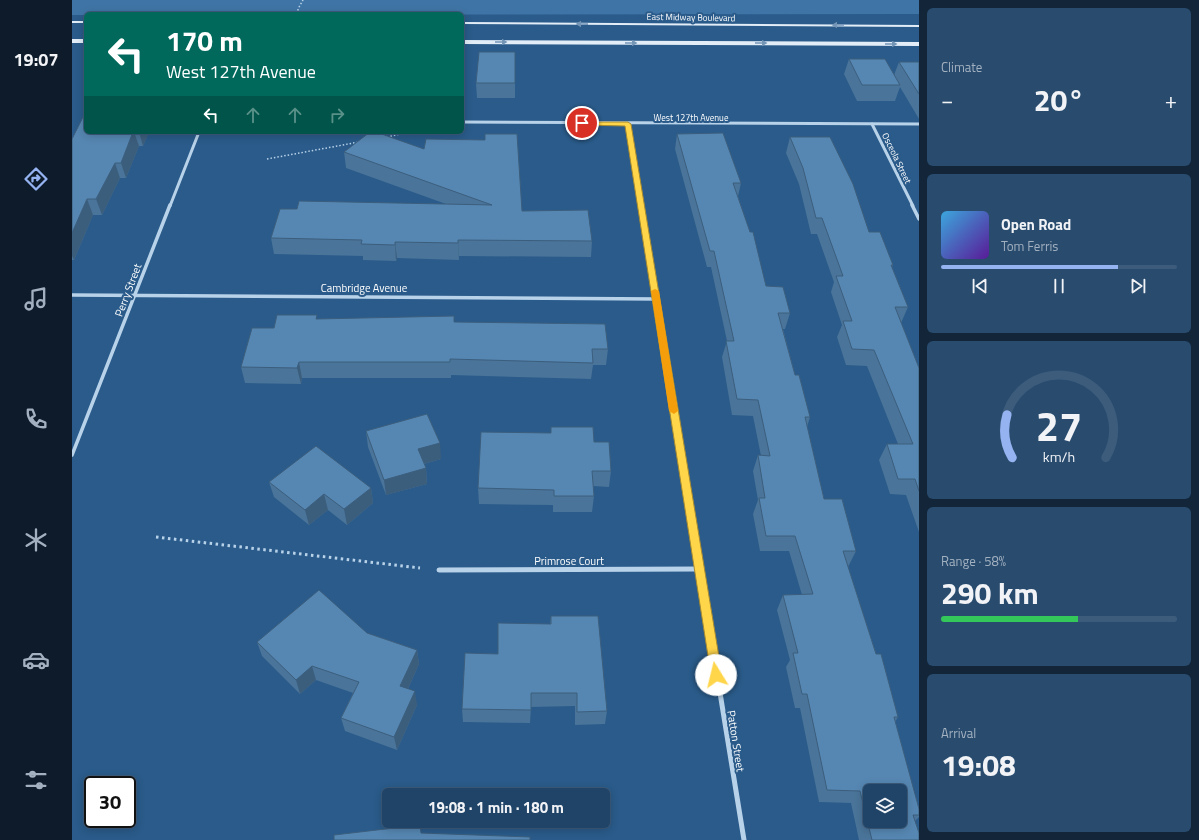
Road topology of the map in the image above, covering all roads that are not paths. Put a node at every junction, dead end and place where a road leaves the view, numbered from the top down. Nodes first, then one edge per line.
1 (72, 22) edge
2 (84, 22) edge
3 (464, 23) edge
4 (919, 26) edge
5 (72, 41) edge
6 (84, 41) edge
7 (464, 42) edge
8 (919, 44) edge
9 (464, 122) edge
10 (628, 124) junction
11 (872, 124) junction
12 (919, 124) edge
13 (198, 134) edge
14 (919, 219) edge
15 (72, 295) edge
16 (136, 295) junction
17 (656, 299) junction
18 (72, 455) edge
19 (699, 569) junction
20 (439, 570) road end
21 (744, 840) edge

1 - 2 main road
4 -> 3 main road, East Midway Boulevard
5 - 6 main road
7 -> 8 main road
9 - 10 street, West 127th Avenue
10 - 11 street, West 127th Avenue
10 - 17 street, Patton Street
11 - 12 street, West 127th Avenue
11 - 14 street, Osceola Street
13 - 16 street, Perry Street
15 - 16 street, Cambridge Avenue
16 - 17 street, Cambridge Avenue
16 - 18 street, Perry Street
17 - 19 street, Patton Street
19 - 20 street, Primrose Court
19 - 21 street, Patton Street

